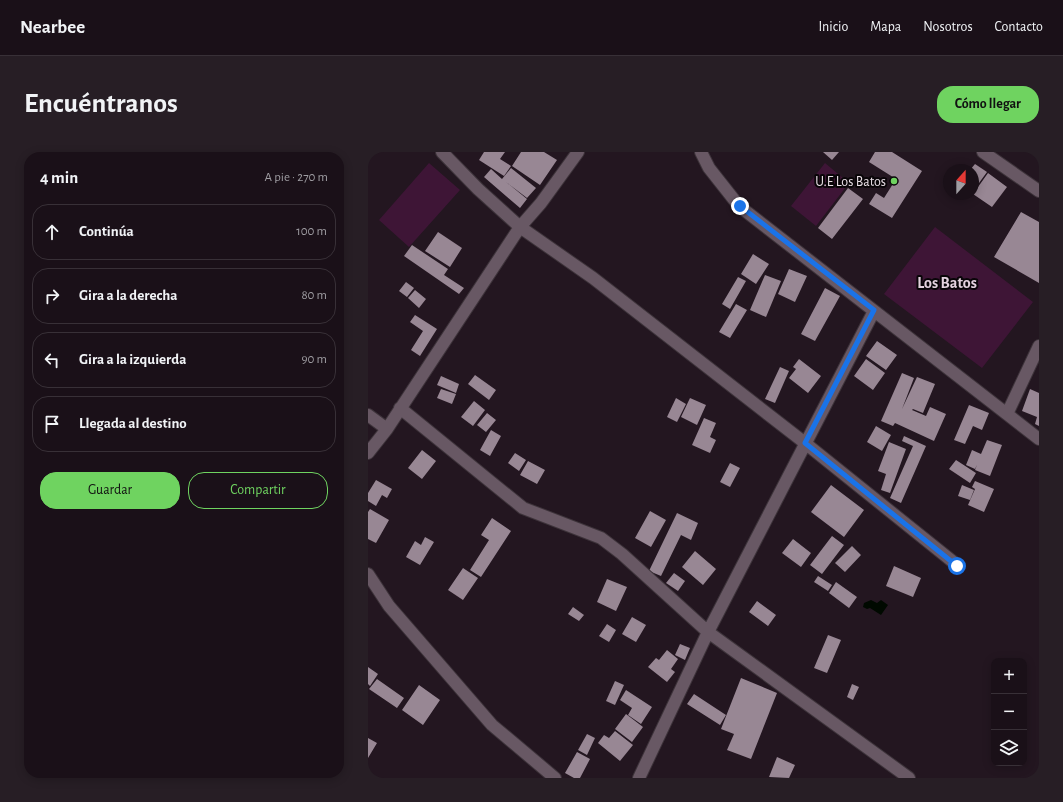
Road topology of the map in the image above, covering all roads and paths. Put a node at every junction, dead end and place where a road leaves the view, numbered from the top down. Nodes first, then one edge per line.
1 (442, 152) edge
2 (578, 152) edge
3 (701, 152) edge
4 (983, 152) edge
5 (1039, 191) edge
6 (520, 227) junction
7 (874, 310) junction
8 (1039, 346) edge
9 (400, 408) junction
10 (1007, 414) junction
11 (368, 415) edge
12 (386, 429) junction
13 (1039, 439) edge
14 (805, 443) junction
15 (368, 453) edge
16 (957, 566) dead end
17 (368, 574) edge
18 (708, 632) junction
19 (555, 778) edge
20 (640, 778) edge
21 (909, 778) edge

1 - 6 street
2 - 6 street
3 - 7 street
4 - 5 street
6 - 9 street
6 - 14 street
7 - 10 street
7 - 14 street
8 - 10 street
9 - 12 street
9 - 18 street
10 - 13 street
11 - 12 street
12 - 15 street
14 - 16 street
14 - 18 street
17 - 19 street
18 - 20 street
18 - 21 street

